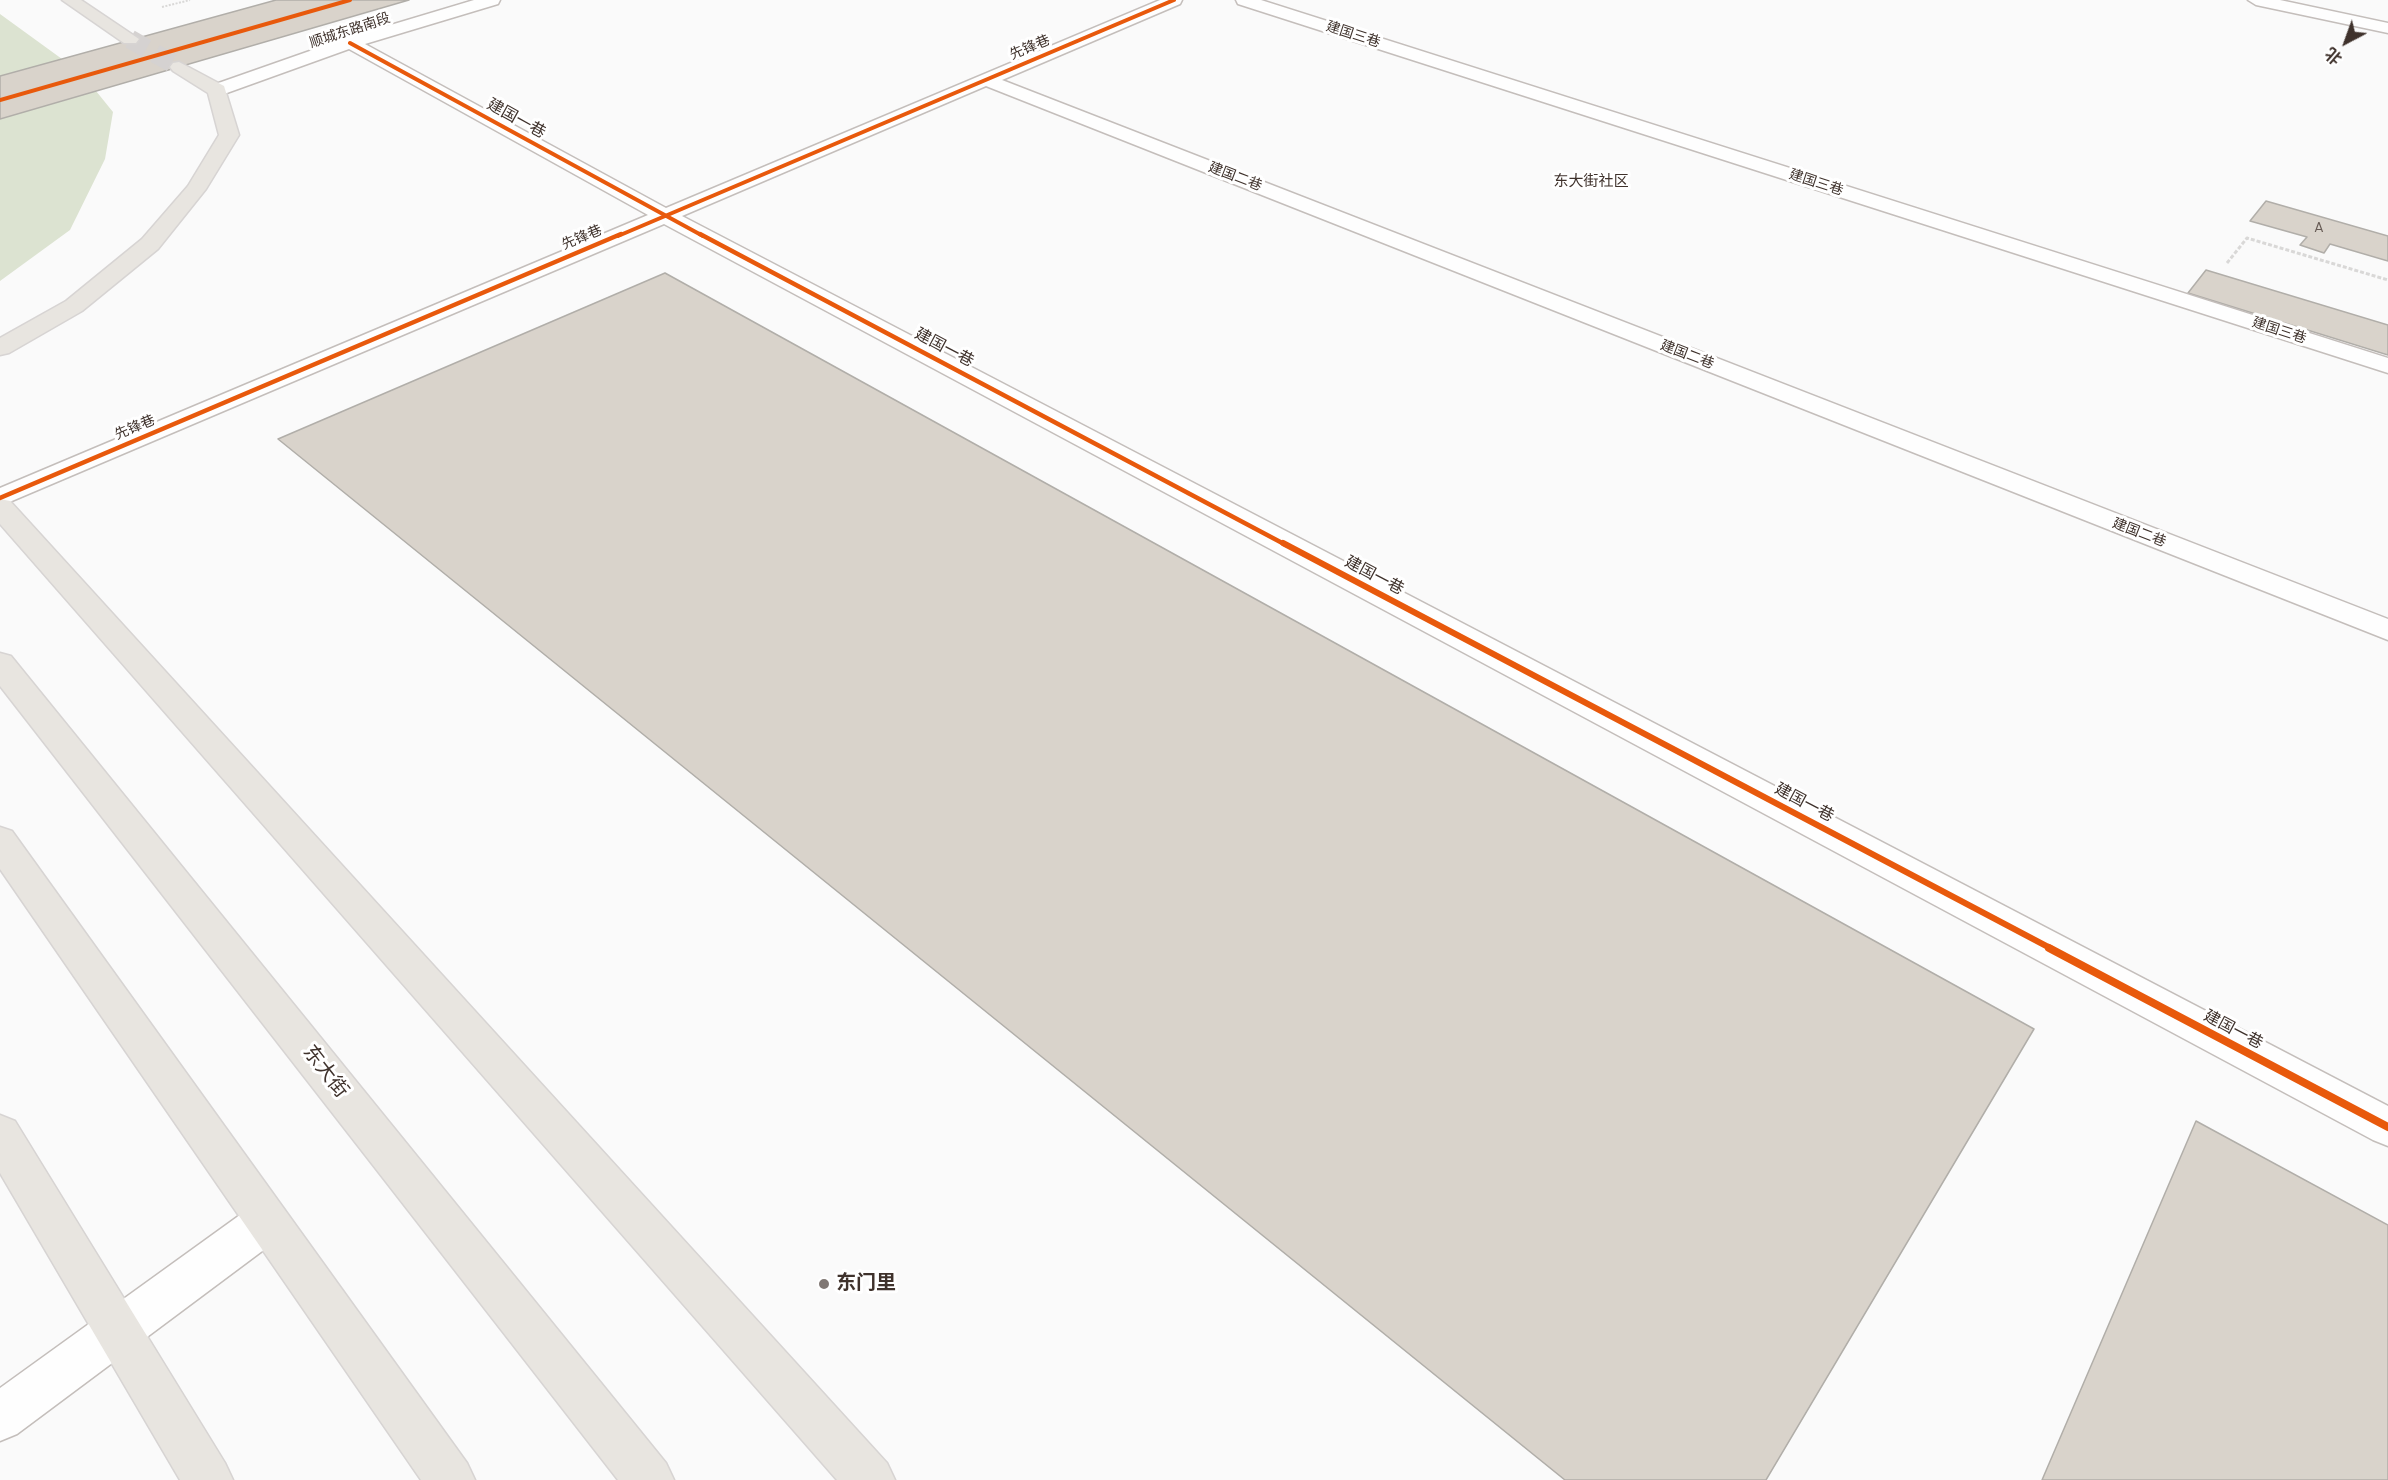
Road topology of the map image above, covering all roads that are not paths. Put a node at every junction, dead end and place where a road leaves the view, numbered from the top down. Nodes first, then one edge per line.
1 (70, 0) edge
2 (492, 0) edge
3 (1174, 0) edge
4 (1244, 0) edge
5 (2256, 0) edge
6 (2388, 28) edge
7 (130, 39) tunnel mouth
8 (350, 43) junction
9 (179, 67) tunnel mouth
10 (986, 80) junction
11 (217, 90) junction
12 (665, 216) junction
13 (0, 348) edge
14 (2388, 366) edge
15 (0, 498) edge
16 (0, 507) edge
17 (2388, 630) edge
18 (0, 664) edge
19 (0, 841) edge
20 (2388, 1127) edge
21 (0, 1134) edge
22 (266, 1222) junction
23 (118, 1330) junction
24 (0, 1417) edge
25 (208, 1480) edge
26 (450, 1480) edge
27 (649, 1480) edge
28 (870, 1480) edge

1 - 7 main road
2 - 8 street, 顺城东路南段
3 - 10 street, 先锋巷
4 - 14 street, 建国三巷
5 - 6 street
8 - 11 street, 顺城东路南段
8 - 12 street, 建国一巷
9 - 11 main road
10 - 12 street, 先锋巷
10 - 17 street, 建国二巷
11 - 13 main road
12 - 15 street, 先锋巷
12 - 20 street, 建国一巷
16 - 28 main road
18 - 27 main road, 东大街
19 - 22 main road
21 - 23 main road
22 - 23 street
22 - 26 main road
23 - 24 street
23 - 25 main road

